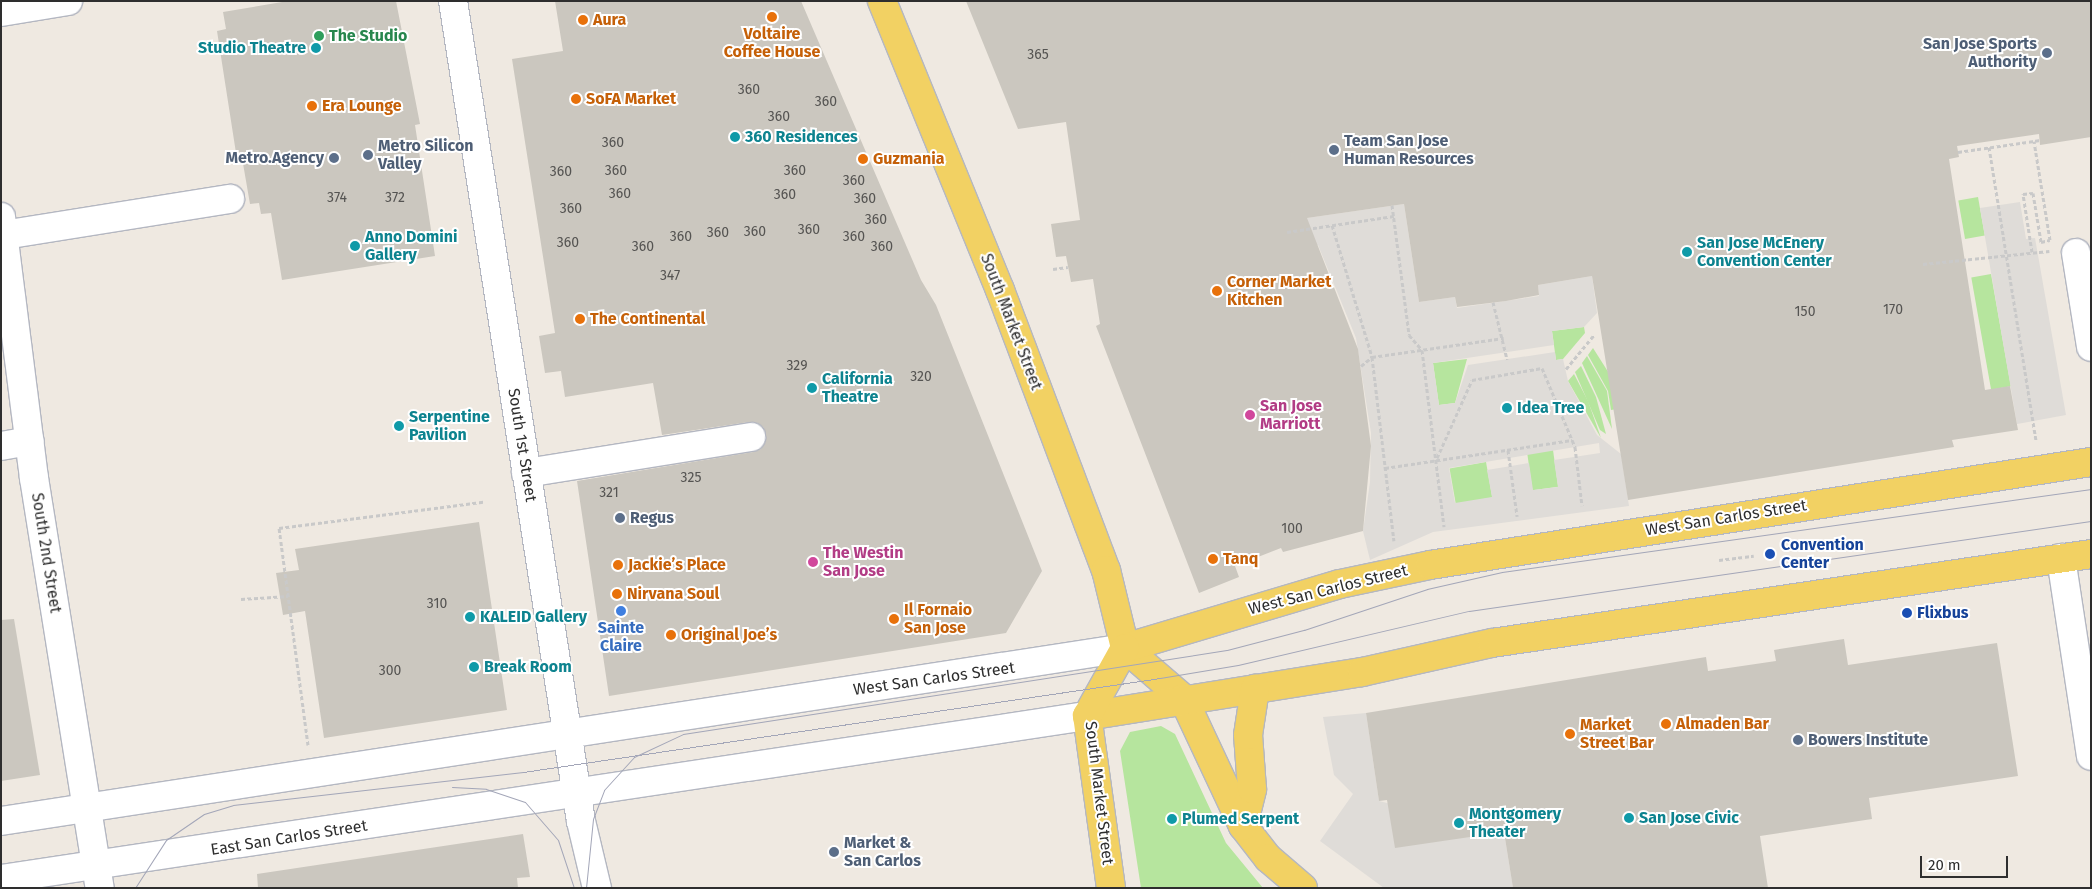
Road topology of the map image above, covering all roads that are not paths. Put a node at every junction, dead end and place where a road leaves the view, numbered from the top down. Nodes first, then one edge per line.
1 (68, 1) edge
2 (453, 1) edge
3 (882, 1) edge
4 (1, 12) edge
5 (230, 199) dead end
6 (3, 226) edge
7 (2076, 253) dead end
8 (2091, 347) edge
9 (752, 438) dead end
10 (30, 442) junction
11 (1, 446) edge
12 (2091, 462) edge
13 (526, 473) junction
14 (2091, 554) edge
15 (2061, 558) junction
16 (1125, 648) junction
17 (1255, 688) junction
18 (1183, 698) junction
19 (1087, 716) junction
20 (569, 731) junction
21 (2091, 756) edge
22 (577, 794) junction
23 (88, 808) junction
24 (1, 821) edge
25 (1243, 826) junction
26 (98, 876) edge
27 (1, 879) edge
28 (596, 888) edge
29 (1111, 888) edge
30 (1303, 888) edge

1 - 4 street
2 - 13 street, South 1st Street
3 - 16 main road, South Market Street
5 - 6 street
6 - 10 street, South 2nd Street
7 - 8 street
9 - 13 street
10 - 11 street
10 - 23 street, South 2nd Street
12 - 16 main road, West San Carlos Street
13 - 20 street, South 1st Street
14 - 15 main road
15 - 17 main road
15 - 21 street
16 - 18 main road
16 - 19 main road, South Market Street
16 - 20 street, West San Carlos Street
17 - 18 main road
17 - 25 main road
18 - 19 main road
18 - 25 main road
19 - 22 street
19 - 29 main road, South Market Street
20 - 22 street, South 1st Street
20 - 23 street
22 - 26 street, East San Carlos Street
22 - 28 street, South 1st Street
23 - 24 street
23 - 26 street, South 2nd Street
25 - 30 main road
26 - 27 street, East San Carlos Street

